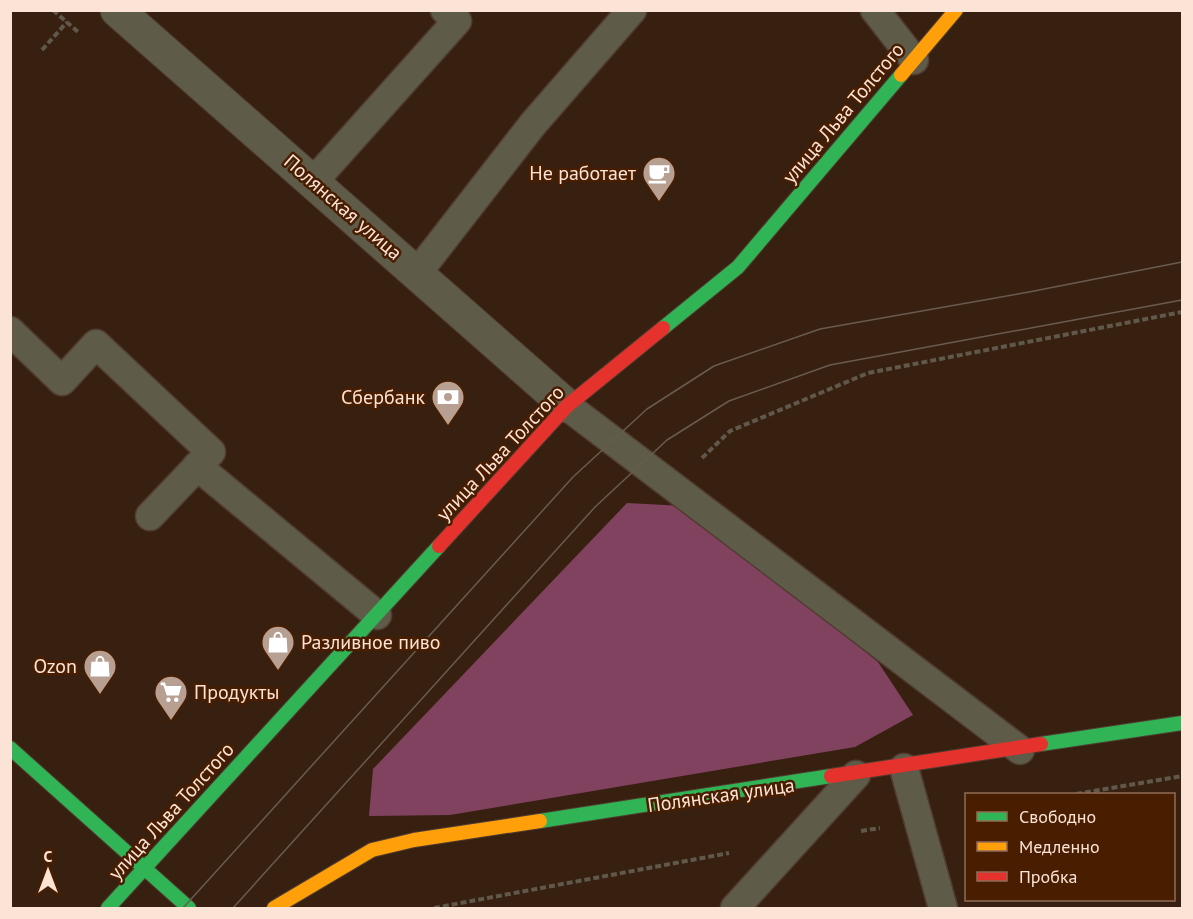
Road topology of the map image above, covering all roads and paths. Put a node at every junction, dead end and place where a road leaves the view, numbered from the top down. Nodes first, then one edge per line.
1 (117, 10) edge
2 (445, 10) edge
3 (632, 10) edge
4 (875, 10) edge
5 (956, 10) edge
6 (67, 22) dead end
7 (42, 50) dead end
8 (914, 60) junction
9 (313, 182) junction
10 (418, 272) junction
11 (10, 331) edge
12 (567, 406) junction
13 (197, 466) junction
14 (150, 516) dead end
15 (377, 615) junction
16 (1182, 723) edge
17 (10, 748) edge
18 (1020, 750) junction
19 (904, 768) junction
20 (856, 775) junction
21 (1182, 776) edge
22 (1087, 793) edge
23 (920, 822) junction
24 (797, 840) junction
25 (142, 869) junction
26 (277, 908) edge
27 (108, 909) edge
28 (189, 909) edge
29 (434, 909) edge
30 (735, 909) edge
31 (943, 909) edge

1 - 9 street, Полянская улица
2 - 9 lane
3 - 10 lane
4 - 8 lane
5 - 8 street, улица Льва Толстого
6 - 7 path
8 - 12 street, улица Льва Толстого
9 - 10 street, Полянская улица
10 - 12 street, Полянская улица
11 - 13 lane
12 - 15 street, улица Льва Толстого
12 - 18 lane
13 - 14 lane
13 - 15 lane
15 - 25 street, улица Льва Толстого
16 - 18 street, Полянская улица
17 - 25 street
18 - 19 street, Полянская улица
19 - 20 street, Полянская улица
19 - 23 lane
20 - 24 lane
20 - 26 street, Полянская улица
21 - 22 path
23 - 24 path
23 - 31 lane
24 - 29 path
24 - 30 lane
25 - 27 street, улица Льва Толстого
25 - 28 street

